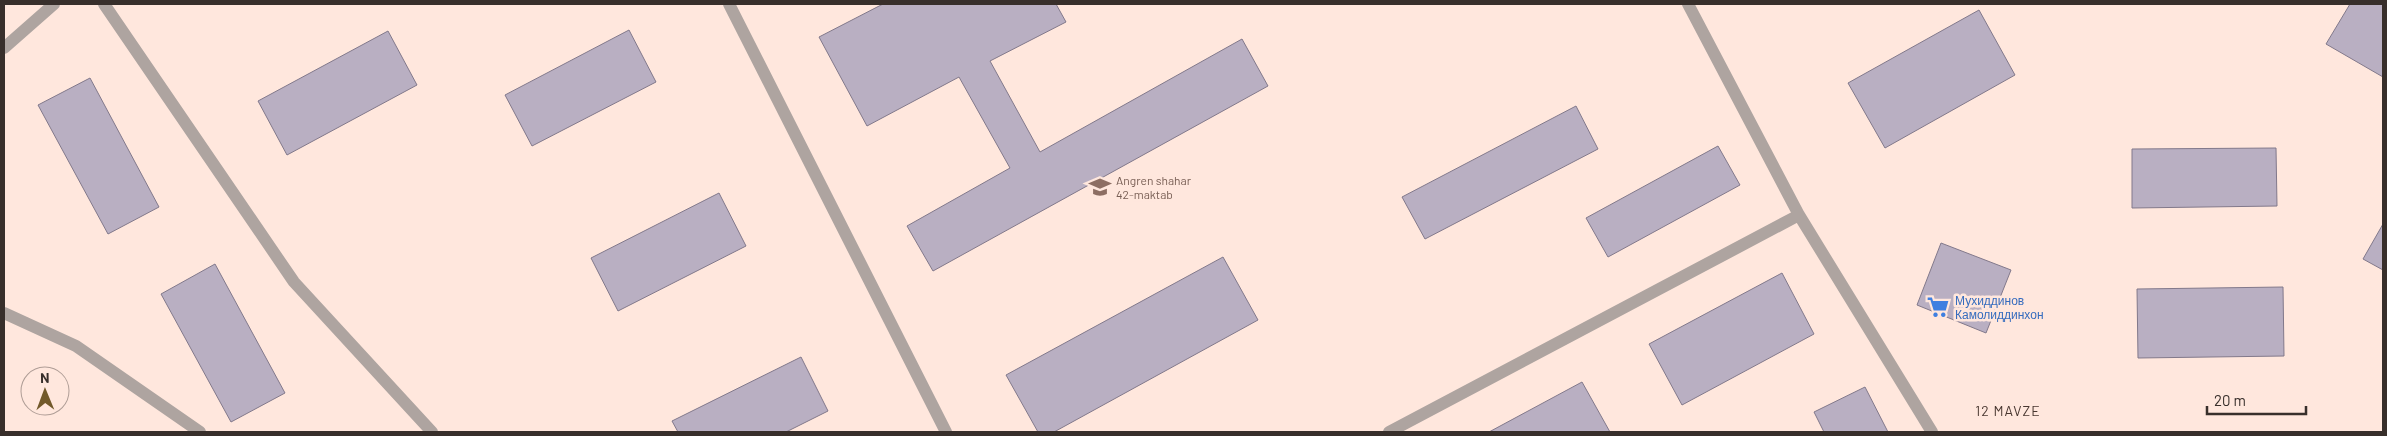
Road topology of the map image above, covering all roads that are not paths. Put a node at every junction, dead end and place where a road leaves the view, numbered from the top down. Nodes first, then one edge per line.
1 (54, 4) edge
2 (104, 4) edge
3 (729, 4) edge
4 (1688, 4) edge
5 (4, 48) edge
6 (1799, 214) junction
7 (4, 313) edge
8 (200, 432) edge
9 (432, 432) edge
10 (946, 432) edge
11 (1389, 432) edge
12 (1932, 432) edge

1 - 5 street
2 - 9 street
3 - 10 street
4 - 6 street
6 - 11 street
6 - 12 street
7 - 8 street

